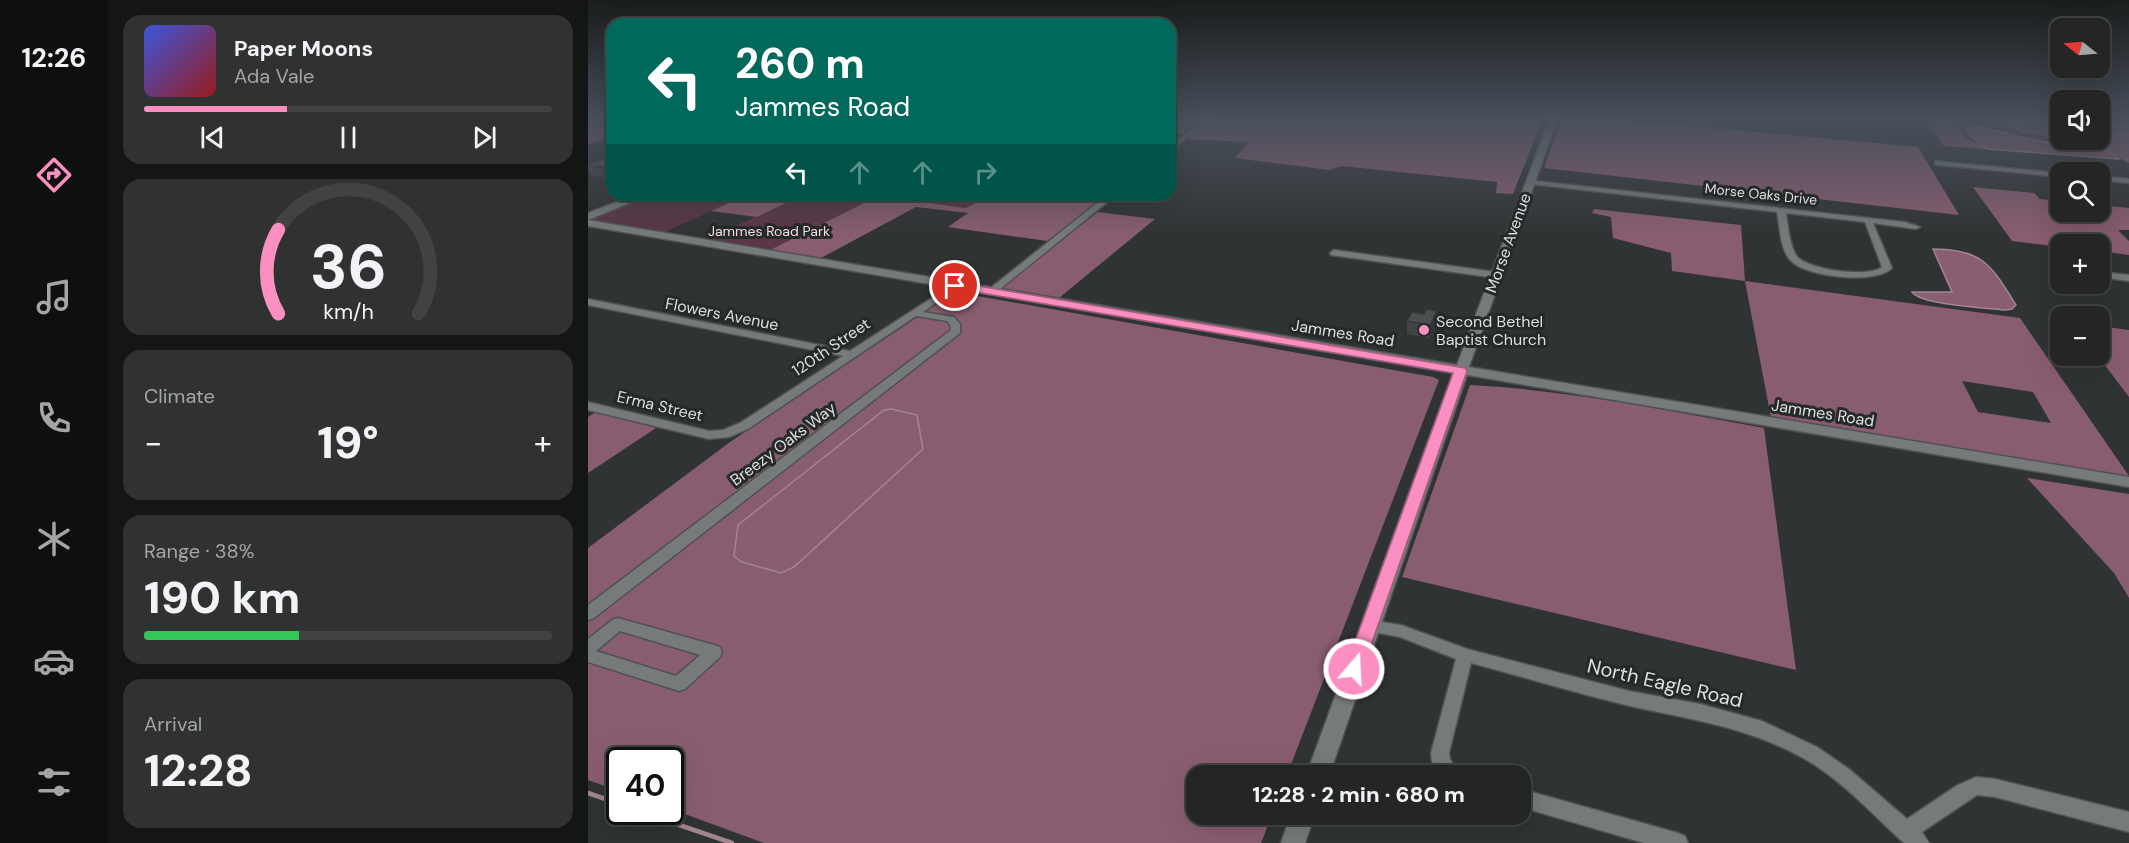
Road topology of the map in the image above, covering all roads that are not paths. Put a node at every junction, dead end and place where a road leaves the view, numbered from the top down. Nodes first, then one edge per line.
1 (1539, 157) edge
2 (1938, 163) dead end
3 (2050, 174) edge
4 (2110, 179) edge
5 (2129, 181) edge
6 (1530, 182) junction
7 (629, 201) edge
8 (1105, 201) edge
9 (1781, 210) junction
10 (588, 217) edge
11 (1868, 220) junction
12 (588, 223) edge
13 (1916, 227) dead end
14 (1334, 253) dead end
15 (1496, 275) junction
16 (2110, 276) dead end
17 (2129, 278) edge
18 (955, 286) junction
19 (991, 292) junction
20 (588, 302) edge
21 (914, 313) junction
22 (851, 354) junction
23 (1461, 371) junction
24 (588, 406) edge
25 (725, 435) joint
26 (2129, 482) edge
27 (588, 614) edge
28 (1370, 626) junction
29 (592, 640) edge
30 (588, 655) edge
31 (1465, 655) junction
32 (1321, 765) edge
33 (1443, 765) edge
34 (1531, 801) edge
35 (2129, 822) edge
36 (1299, 825) edge
37 (1913, 837) edge
38 (1293, 843) edge
39 (1678, 843) edge

1 - 6 street, Morse Avenue
2 - 3 street
4 - 5 street
6 - 9 street, Morse Oaks Drive
6 - 15 street, Morse Avenue
7 - 10 street
8 - 19 street
9 - 11 street, Morse Oaks Drive
9 - 11 street
11 - 13 street, Morse Oaks Drive
12 - 18 street, Jammes Road
14 - 15 street
15 - 23 street, Morse Avenue
16 - 17 street
18 - 19 street, Jammes Road
18 - 21 street, 120th Street
19 - 23 street, Jammes Road
20 - 22 street, Flowers Avenue
21 - 22 street, 120th Street
21 - 27 street, Breezy Oaks Way
22 - 25 street, 120th Street
23 - 26 street, Jammes Road
23 - 28 street, Morse Avenue
24 - 25 street, Erma Street
28 - 31 street, North Eagle Road
28 - 32 street, Morse Avenue
29 - 30 street
31 - 33 street
31 - 37 street, North Eagle Road
34 - 39 street
35 - 37 street
36 - 38 street

